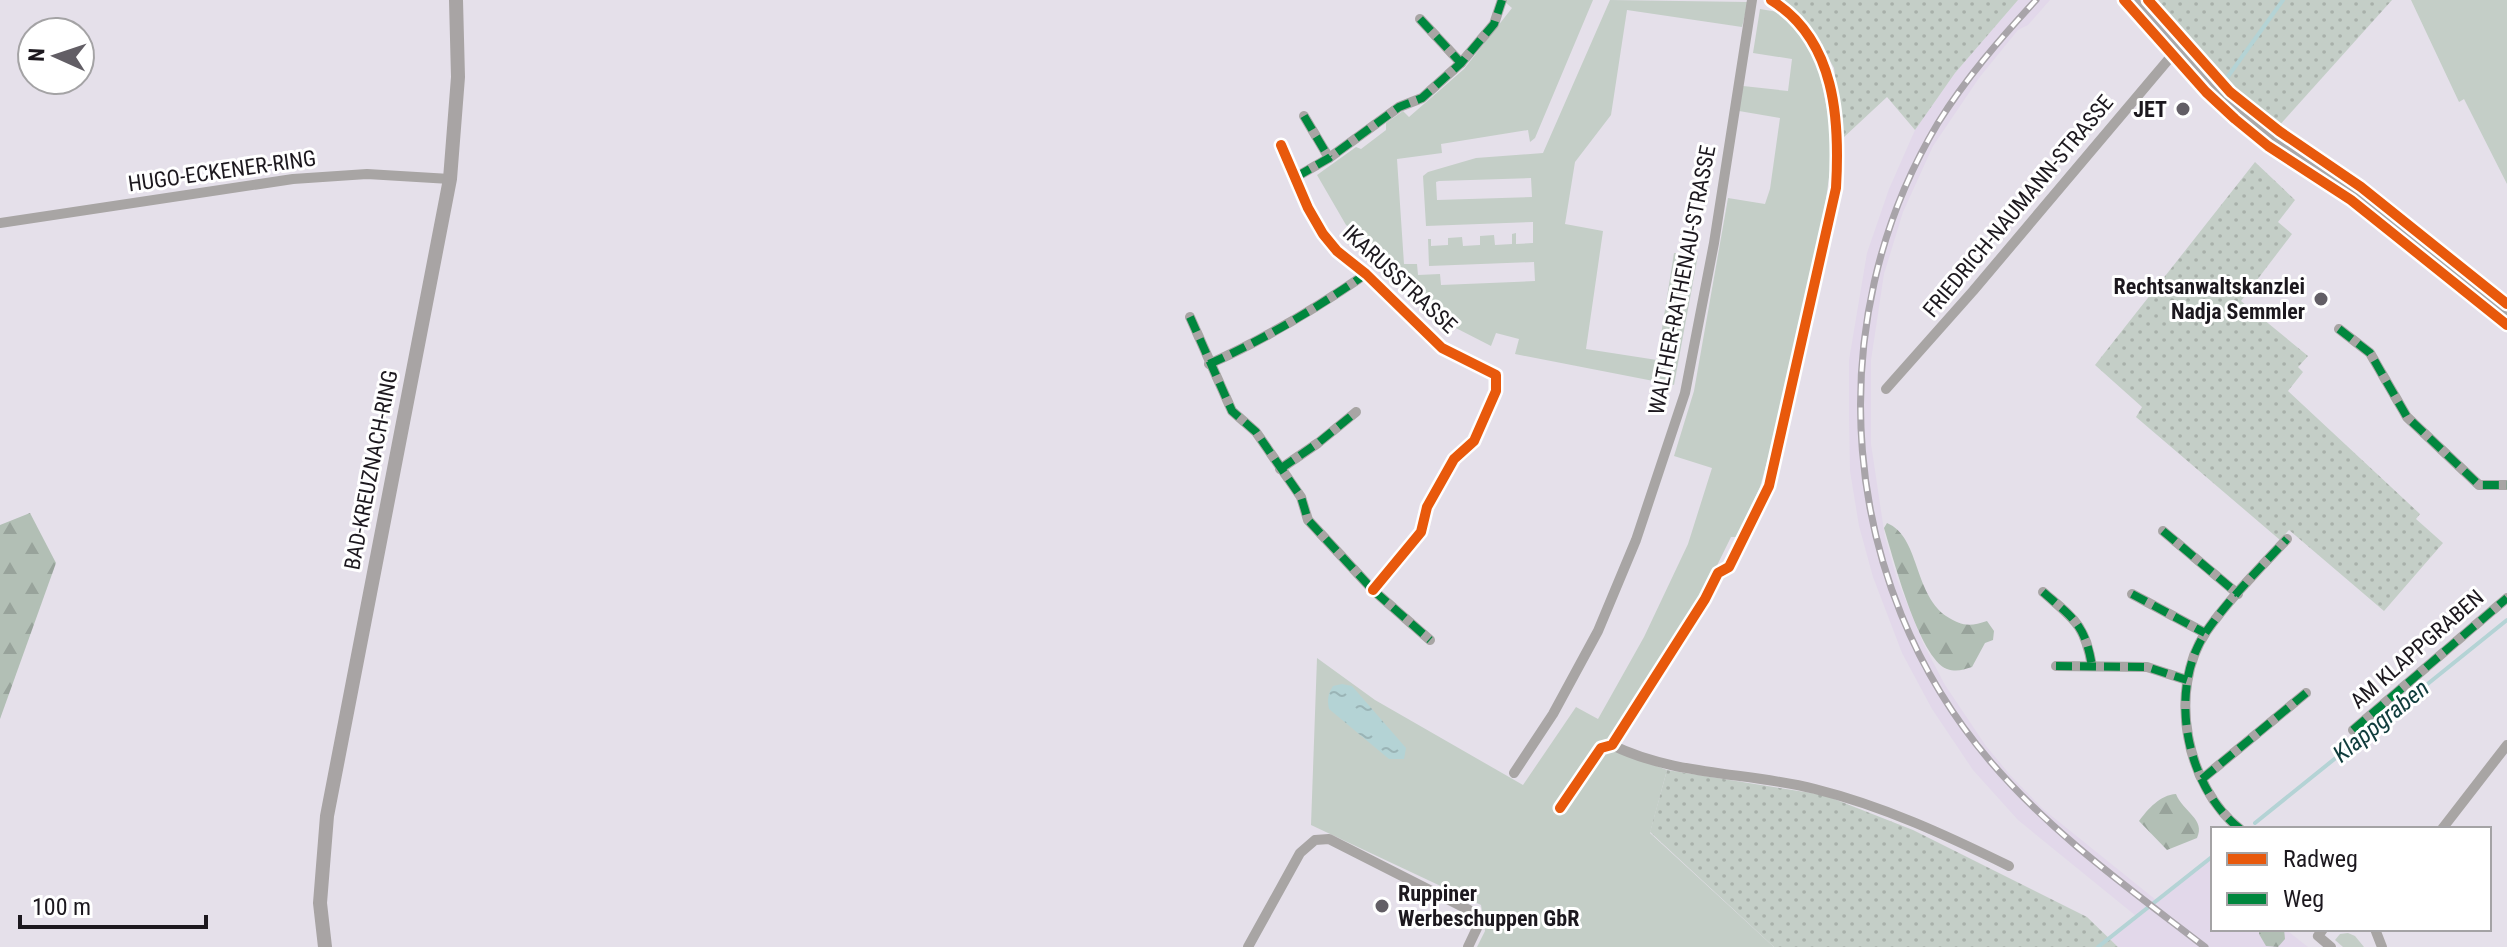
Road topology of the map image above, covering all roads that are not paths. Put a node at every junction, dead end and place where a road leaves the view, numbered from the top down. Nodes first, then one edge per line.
1 (456, 0) edge
2 (1502, 0) edge
3 (1752, 0) edge
4 (1771, 0) edge
5 (2138, 0) edge
6 (1420, 19) dead end
7 (2179, 47) junction
8 (1461, 63) junction
9 (1304, 116) dead end
10 (1281, 145) dead end
11 (1329, 158) junction
12 (1296, 177) junction
13 (450, 179) junction
14 (0, 223) edge
15 (1366, 274) junction
16 (2507, 313) edge
17 (1190, 317) dead end
18 (2339, 329) dead end
19 (1209, 364) junction
20 (1886, 389) dead end
21 (1356, 412) dead end
22 (1280, 469) junction
23 (2507, 485) edge
24 (2163, 531) dead end
25 (2287, 539) dead end
26 (1373, 590) junction
27 (2043, 592) dead end
28 (2132, 594) dead end
29 (2238, 594) junction
30 (2507, 598) edge
31 (2205, 633) junction
32 (1430, 640) dead end
33 (2056, 666) dead end
34 (2092, 666) junction
35 (2187, 680) junction
36 (2306, 693) dead end
37 (2353, 730) dead end
38 (1612, 745) junction
39 (2507, 746) edge
40 (1514, 773) dead end
41 (2202, 779) junction
42 (1560, 808) dead end
43 (2237, 827) edge
44 (2444, 827) edge
45 (2009, 866) dead end
46 (2322, 931) edge
47 (325, 947) edge
48 (1248, 947) edge
49 (1468, 947) edge
50 (2331, 947) edge

1 - 13 main road, BAD-KREUZNACH-RING
2 - 8 street
3 - 40 street, WALTHER-RATHENAU-STRASSE
4 - 38 street
5 - 7 main road
6 - 8 street
7 - 16 main road
7 - 20 street, FRIEDRICH-NAUMANN-STRASSE
8 - 11 street
9 - 11 street
10 - 12 street, IKARUSSTRASSE
11 - 12 street
12 - 15 street, IKARUSSTRASSE
13 - 14 street, HUGO-ECKENER-RING
13 - 47 main road, BAD-KREUZNACH-RING
15 - 19 street
15 - 26 street, IKARUSSTRASSE
17 - 19 street
18 - 23 street
19 - 22 street
21 - 22 street
22 - 26 street
24 - 29 street
25 - 29 street
26 - 32 street
27 - 34 street
28 - 31 street
29 - 31 street
30 - 37 street, AM KLAPPGRABEN
31 - 35 street
33 - 34 street
34 - 35 street
35 - 41 street
36 - 41 street
38 - 42 street
38 - 45 street
39 - 44 street
41 - 43 street
46 - 50 street
48 - 49 street

